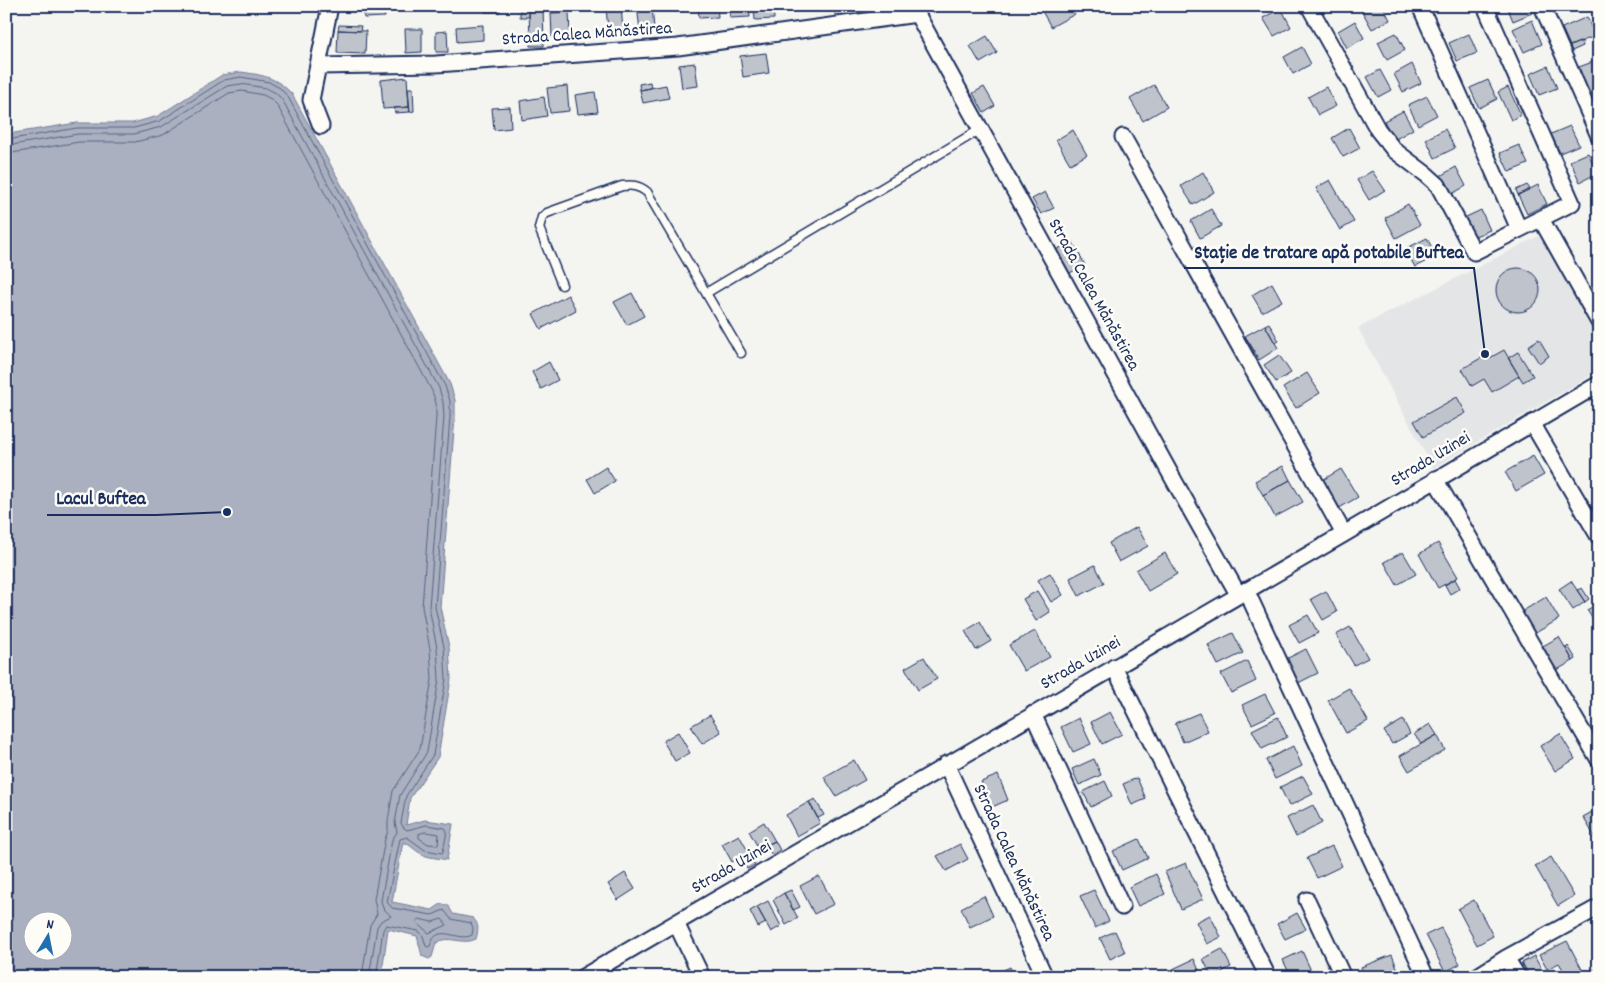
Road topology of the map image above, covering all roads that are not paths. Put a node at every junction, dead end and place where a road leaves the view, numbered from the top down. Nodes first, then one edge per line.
1 (330, 6) edge
2 (1309, 6) edge
3 (1420, 6) edge
4 (1485, 6) edge
5 (1542, 6) edge
6 (917, 10) edge
7 (318, 66) junction
8 (321, 126) dead end
9 (981, 129) junction
10 (1599, 136) edge
11 (1122, 137) dead end
12 (1540, 218) junction
13 (1519, 229) junction
14 (562, 285) dead end
15 (706, 293) junction
16 (1599, 322) edge
17 (741, 352) dead end
18 (1599, 384) edge
19 (1532, 423) junction
20 (1435, 479) junction
21 (1344, 534) junction
22 (1599, 537) edge
23 (1242, 592) junction
24 (1114, 667) junction
25 (1033, 714) junction
26 (1599, 760) edge
27 (946, 764) junction
28 (1307, 900) dead end
29 (1122, 907) dead end
30 (1599, 907) edge
31 (676, 922) junction
32 (1506, 958) junction
33 (590, 975) edge
34 (702, 977) edge
35 (1045, 977) edge
36 (1268, 977) edge
37 (1343, 977) edge
38 (1426, 977) edge
39 (1476, 977) edge
40 (1518, 977) edge

1 - 7 street
2 - 13 street
3 - 13 street
4 - 12 street
5 - 10 street
6 - 7 street, Strada Calea Mănăstirea
6 - 9 street, Strada Calea Mănăstirea
7 - 8 street
9 - 15 lane
9 - 23 street, Strada Calea Mănăstirea
11 - 21 street
12 - 13 street
12 - 16 street
14 - 15 lane
15 - 17 lane
18 - 19 street, Strada Uzinei
19 - 20 street, Strada Uzinei
19 - 22 street
20 - 21 street, Strada Uzinei
20 - 26 street
21 - 23 street, Strada Uzinei
23 - 24 street, Strada Uzinei
23 - 38 street, Strada Calea Mănăstirea
24 - 25 street, Strada Uzinei
24 - 36 street
25 - 27 street, Strada Uzinei
25 - 29 street
27 - 31 street, Strada Uzinei
27 - 35 street, Strada Calea Mănăstirea
28 - 37 street
30 - 32 street
31 - 33 street, Strada Uzinei
31 - 34 street
32 - 39 street
32 - 40 street

